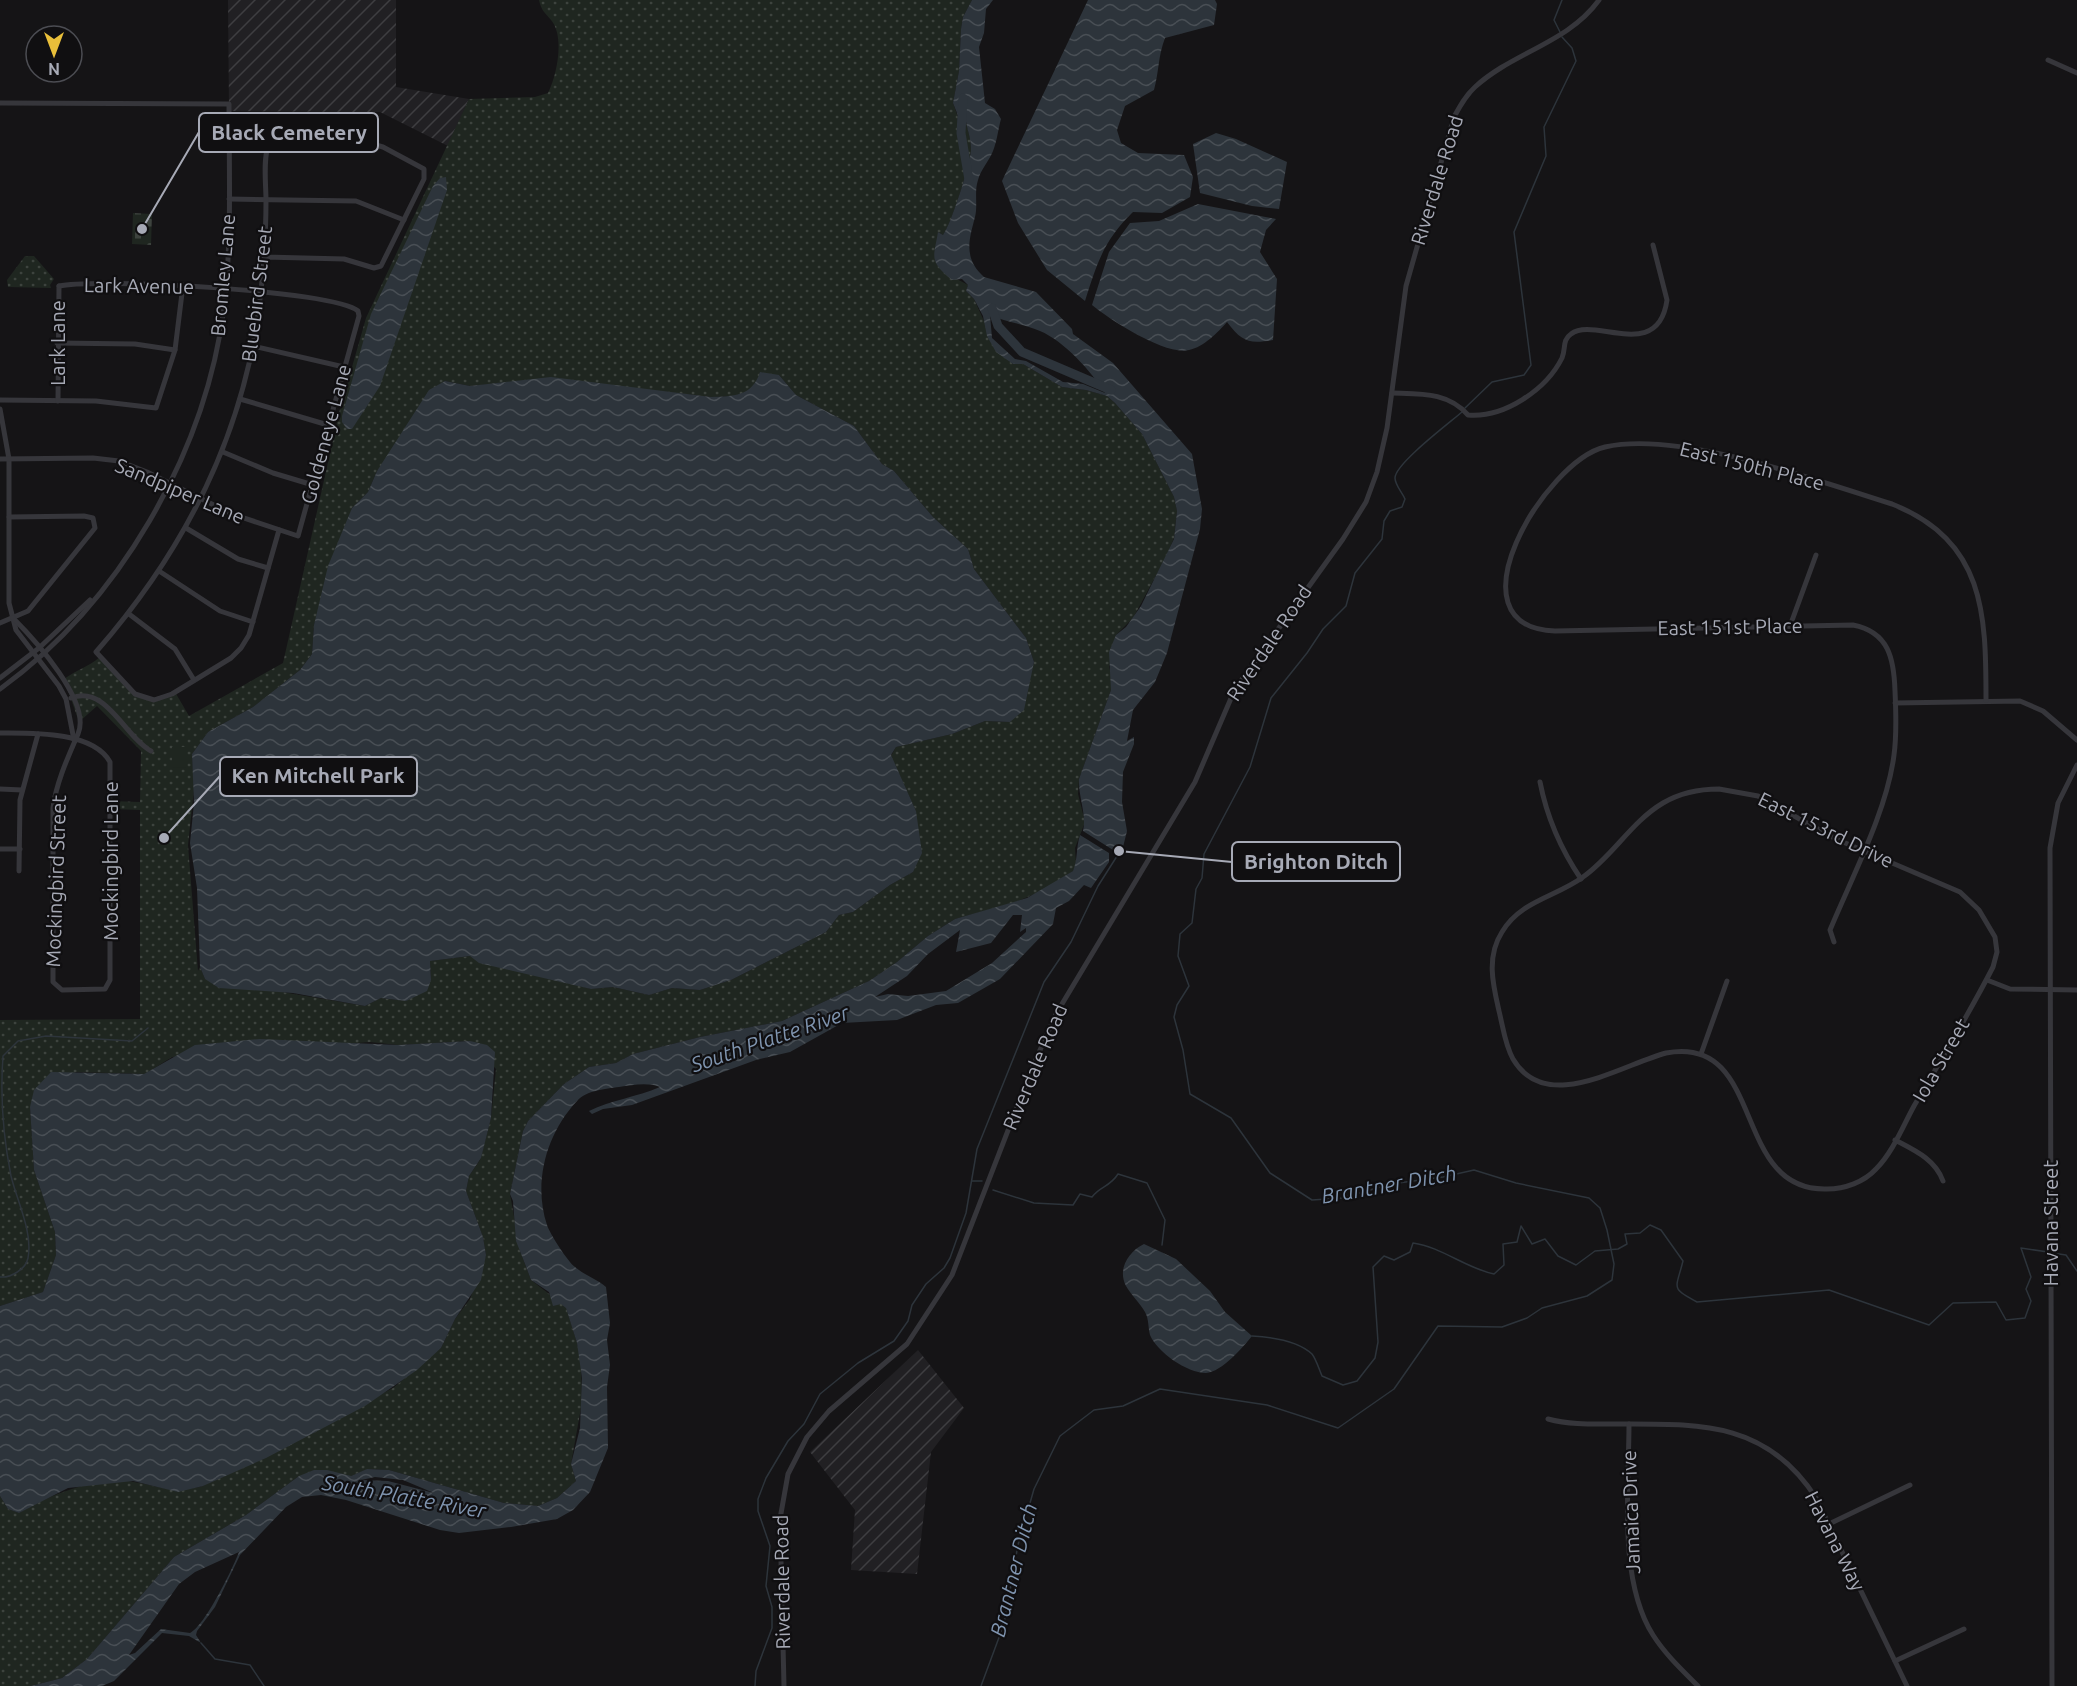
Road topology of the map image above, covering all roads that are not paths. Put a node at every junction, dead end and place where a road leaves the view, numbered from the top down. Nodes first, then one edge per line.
1 (1599, 0) edge
2 (2048, 60) dead end
3 (2077, 73) edge
4 (0, 103) edge
5 (229, 199) junction
6 (266, 200) junction
7 (404, 220) junction
8 (1653, 245) dead end
9 (265, 257) junction
10 (59, 284) joint
11 (183, 285) junction
12 (226, 290) junction
13 (261, 292) junction
14 (358, 313) joint
15 (57, 343) junction
16 (253, 346) junction
17 (175, 350) junction
18 (344, 367) junction
19 (1392, 393) junction
20 (240, 399) junction
21 (0, 400) edge
22 (58, 401) junction
23 (0, 409) edge
24 (328, 425) junction
25 (223, 452) junction
26 (0, 459) edge
27 (9, 459) junction
28 (170, 484) junction
29 (313, 485) junction
30 (201, 500) junction
31 (9, 517) junction
32 (186, 528) junction
33 (279, 530) junction
34 (1816, 555) dead end
35 (268, 568) junction
36 (159, 571) junction
37 (96, 595) junction
38 (1514, 612) joint
39 (129, 614) junction
40 (13, 618) junction
41 (254, 622) junction
42 (0, 623) edge
43 (1790, 626) junction
44 (39, 648) junction
45 (32, 653) junction
46 (44, 654) junction
47 (37, 660) junction
48 (0, 678) edge
49 (194, 680) junction
50 (0, 689) edge
51 (74, 697) junction
52 (66, 699) junction
53 (1986, 700) junction
54 (1895, 703) junction
55 (0, 733) edge
56 (38, 734) junction
57 (74, 740) junction
58 (2077, 740) edge
59 (151, 751) dead end
60 (2077, 765) edge
61 (1540, 782) dead end
62 (0, 789) edge
63 (22, 790) junction
64 (0, 849) edge
65 (20, 849) junction
66 (1863, 850) junction
67 (19, 871) dead end
68 (1581, 879) junction
69 (1834, 942) dead end
70 (111, 969) joint
71 (1987, 980) junction
72 (1727, 981) dead end
73 (2050, 990) junction
74 (2077, 990) edge
75 (1701, 1054) junction
76 (1895, 1140) junction
77 (1943, 1181) dead end
78 (1548, 1419) dead end
79 (1629, 1424) junction
80 (1910, 1485) dead end
81 (1829, 1524) junction
82 (1964, 1629) dead end
83 (1895, 1661) junction
84 (784, 1686) edge
85 (1698, 1686) edge
86 (1908, 1686) edge
87 (2052, 1686) edge

1 - 19 street, Riverdale Road
2 - 3 street
4 - 5 street, Bromley Lane
5 - 6 street
5 - 12 street, Bromley Lane
6 - 7 street
6 - 7 street, Bluebird Street
6 - 9 street, Bluebird Street
7 - 9 street
8 - 19 street
9 - 13 street, Bluebird Street
10 - 11 street, Lark Avenue
10 - 15 street, Lark Lane
11 - 12 street, Lark Avenue
11 - 17 street
12 - 13 street, Lark Avenue
12 - 28 street, Bromley Lane
13 - 14 street, Lark Avenue
13 - 16 street, Bluebird Street
14 - 18 street, Goldeneye Lane
15 - 17 street
15 - 22 street, Lark Lane
16 - 18 street
16 - 20 street, Bluebird Street
17 - 22 street
18 - 24 street, Goldeneye Lane
19 - 84 street, Riverdale Road
20 - 24 street
20 - 25 street, Bluebird Street
21 - 22 street
23 - 27 street
24 - 29 street, Goldeneye Lane
25 - 29 street
25 - 30 street, Bluebird Street
26 - 27 street, Sandpiper Lane
27 - 28 street, Sandpiper Lane
27 - 31 street
28 - 30 street, Sandpiper Lane
28 - 37 street, Bromley Lane
29 - 33 street, Goldeneye Lane
30 - 32 street, Bluebird Street
30 - 33 street, Sandpiper Lane
31 - 40 street
31 - 40 street
32 - 35 street
32 - 36 street, Bluebird Street
33 - 35 street
34 - 43 street
35 - 41 street
36 - 39 street, Bluebird Street
36 - 41 street
37 - 44 street, Bromley Lane
37 - 46 street, Bromley Lane
38 - 43 street, East 151st Place
38 - 53 street, East 150th Place
39 - 49 street
39 - 49 street, Bluebird Street
40 - 42 street
40 - 44 street, Mockingbird Street
40 - 45 street
41 - 49 street
43 - 54 street, East 151st Place
44 - 45 street, Bromley Lane
44 - 46 street, Mockingbird Street
45 - 47 street
45 - 48 street, Bromley Lane
46 - 47 street, Bromley Lane
46 - 51 street, Mockingbird Street
47 - 50 street, Bromley Lane
47 - 52 street
51 - 52 street
51 - 57 street, Mockingbird Street
51 - 59 street
52 - 57 street
53 - 54 street
53 - 58 street
54 - 66 street, East 151st Place
55 - 56 street, Mockingbird Lane
56 - 57 street, Mockingbird Lane
56 - 63 street
57 - 70 street, Mockingbird Lane
57 - 70 street, Mockingbird Street
60 - 73 street, Havana Street
61 - 68 street
62 - 63 street
63 - 65 street
64 - 65 street
65 - 67 street
66 - 68 street, East 153rd Drive
66 - 69 street, East 151st Place
66 - 71 street, East 153rd Drive
68 - 75 street, East 153rd Drive
71 - 73 street
71 - 76 street, Iola Street
72 - 75 street
73 - 74 street
73 - 87 street, Havana Street
75 - 76 street, Iola Street
76 - 77 street
78 - 79 street, Havana Way
79 - 81 street, Havana Way
79 - 85 street, Jamaica Drive
80 - 81 street
81 - 83 street, Havana Way
82 - 83 street
83 - 86 street, Havana Way

